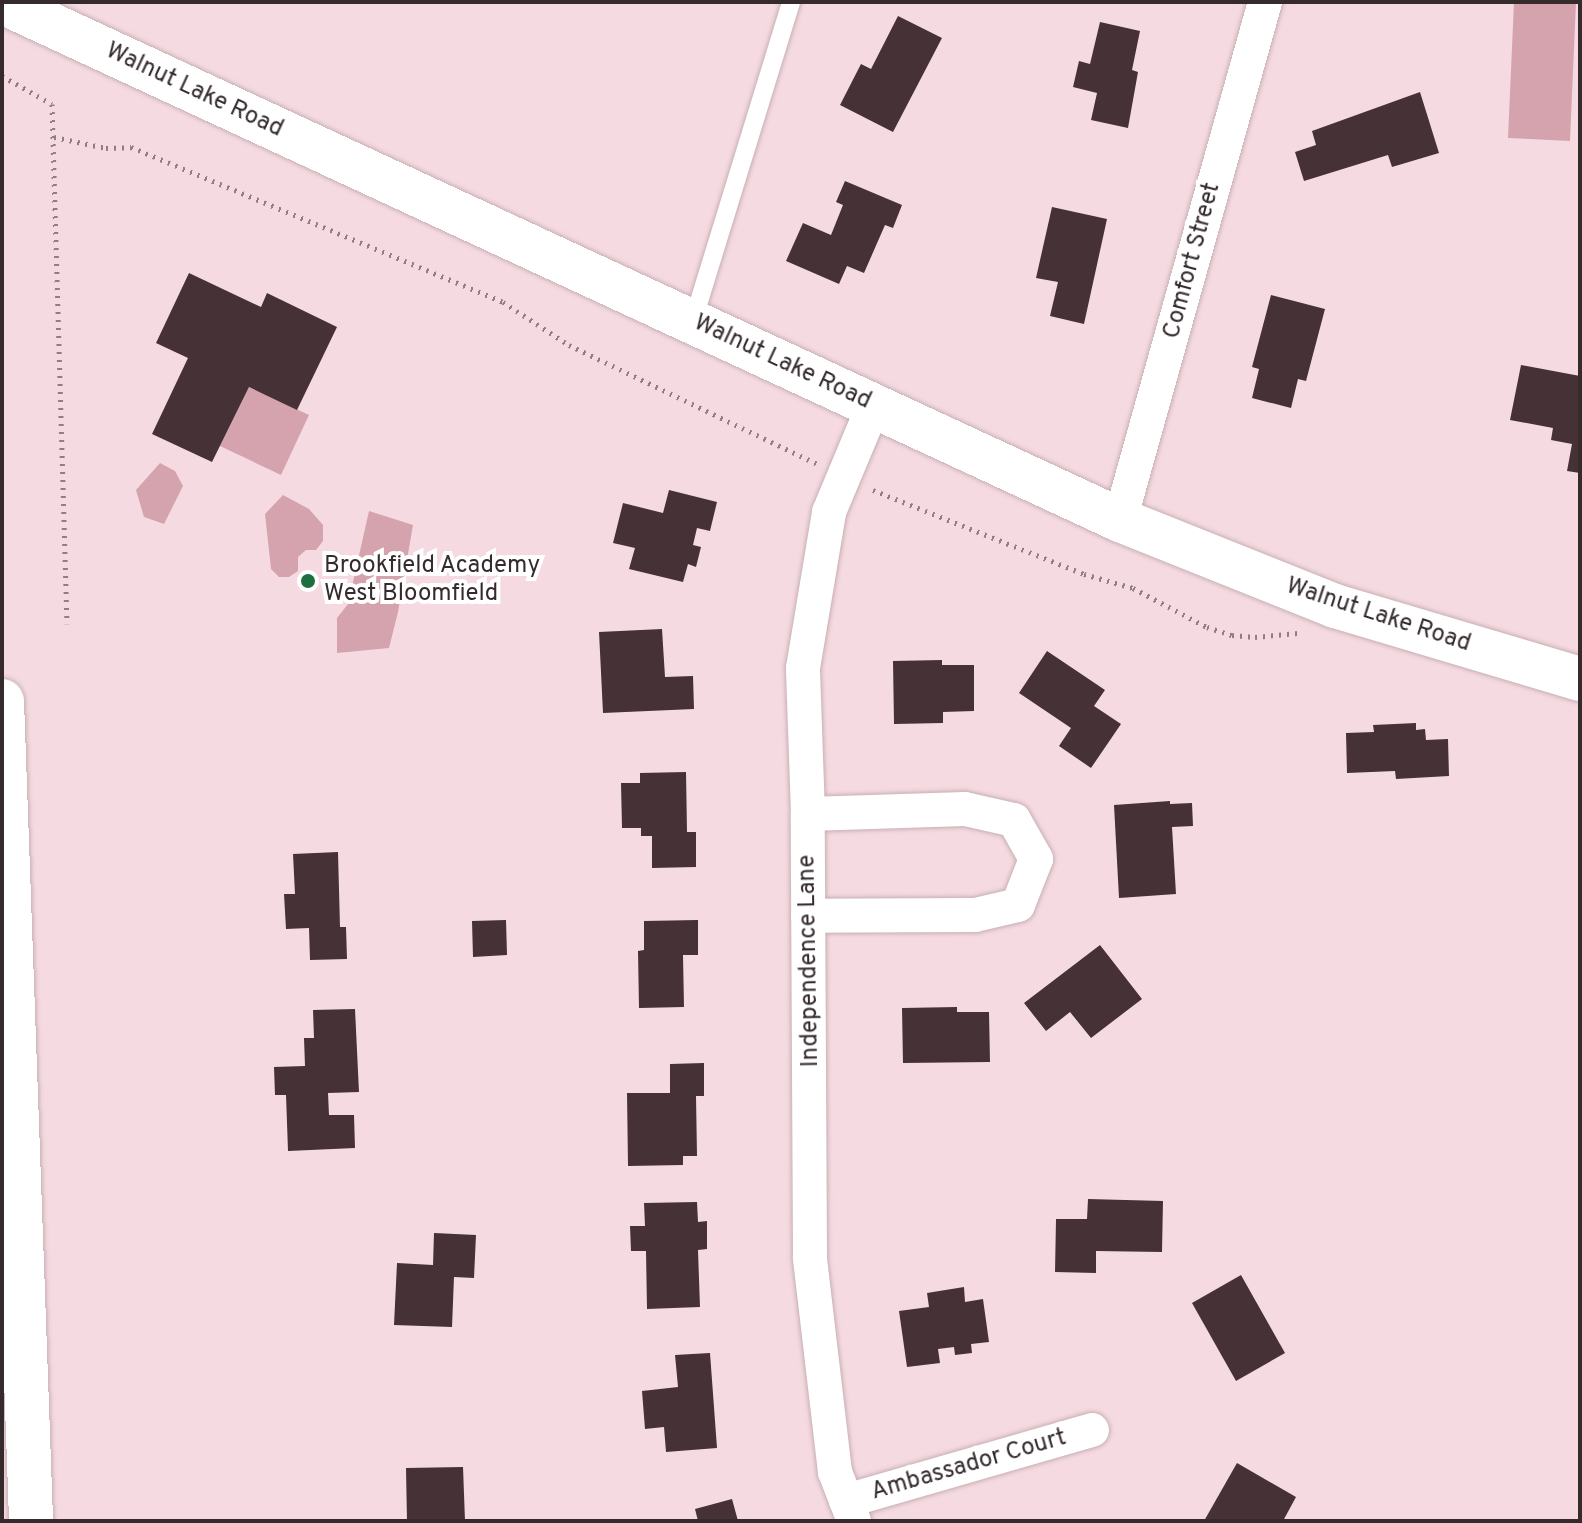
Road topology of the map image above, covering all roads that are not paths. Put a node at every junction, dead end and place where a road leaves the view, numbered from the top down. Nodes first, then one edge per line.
1 (2, 2) edge
2 (791, 2) edge
3 (1265, 2) edge
4 (693, 321) junction
5 (873, 407) junction
6 (1120, 520) junction
7 (1580, 679) edge
8 (2, 701) edge
9 (808, 814) junction
10 (808, 916) junction
11 (1092, 1430) dead end
12 (850, 1511) edge
13 (31, 1521) edge

1 - 4 street, Walnut Lake Road
2 - 4 lane
3 - 6 street, Comfort Street
4 - 5 street, Walnut Lake Road
5 - 6 street, Walnut Lake Road
5 - 9 street, Independence Lane
6 - 7 street, Walnut Lake Road
8 - 13 street
9 - 10 street, Independence Lane
9 - 10 street
10 - 12 street, Independence Lane
11 - 12 street, Ambassador Court

